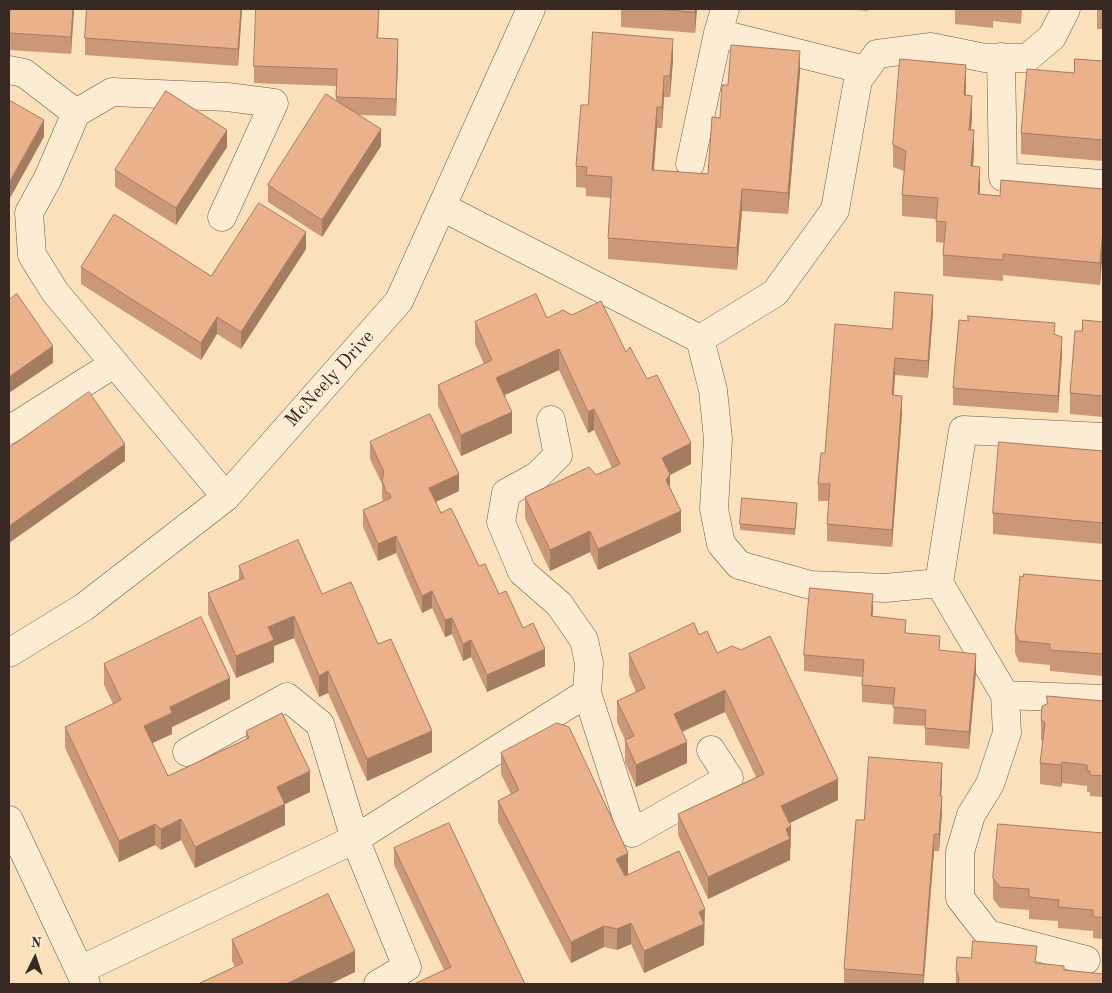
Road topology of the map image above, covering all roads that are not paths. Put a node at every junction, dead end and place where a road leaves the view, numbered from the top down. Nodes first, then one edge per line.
1 (531, 9) edge
2 (1066, 9) edge
3 (722, 21) edge
4 (1001, 57) junction
5 (9, 70) edge
6 (865, 70) junction
7 (76, 113) junction
8 (690, 164) dead end
9 (1103, 184) edge
10 (442, 207) junction
11 (222, 217) dead end
12 (700, 340) junction
13 (114, 364) junction
14 (551, 420) dead end
15 (9, 430) edge
16 (1103, 438) edge
17 (226, 497) junction
18 (939, 583) junction
19 (9, 653) edge
20 (587, 694) junction
21 (1004, 695) junction
22 (1103, 699) edge
23 (711, 750) dead end
24 (187, 752) dead end
25 (9, 820) edge
26 (355, 839) junction
27 (1086, 960) dead end
28 (83, 977) edge
29 (378, 984) edge

1 - 10 street, McNeely Drive
2 - 4 street
3 - 6 street
3 - 8 street
4 - 6 street
4 - 9 street
5 - 7 street
6 - 12 street
7 - 11 street
7 - 13 street
10 - 12 street
10 - 17 street, McNeely Drive
12 - 18 street
13 - 15 street
13 - 17 street
14 - 20 street
16 - 18 street
17 - 19 street, McNeely Drive
18 - 21 street
20 - 23 street
20 - 26 street
21 - 22 street
21 - 27 street
24 - 26 street
25 - 28 street
26 - 28 street
26 - 29 street

